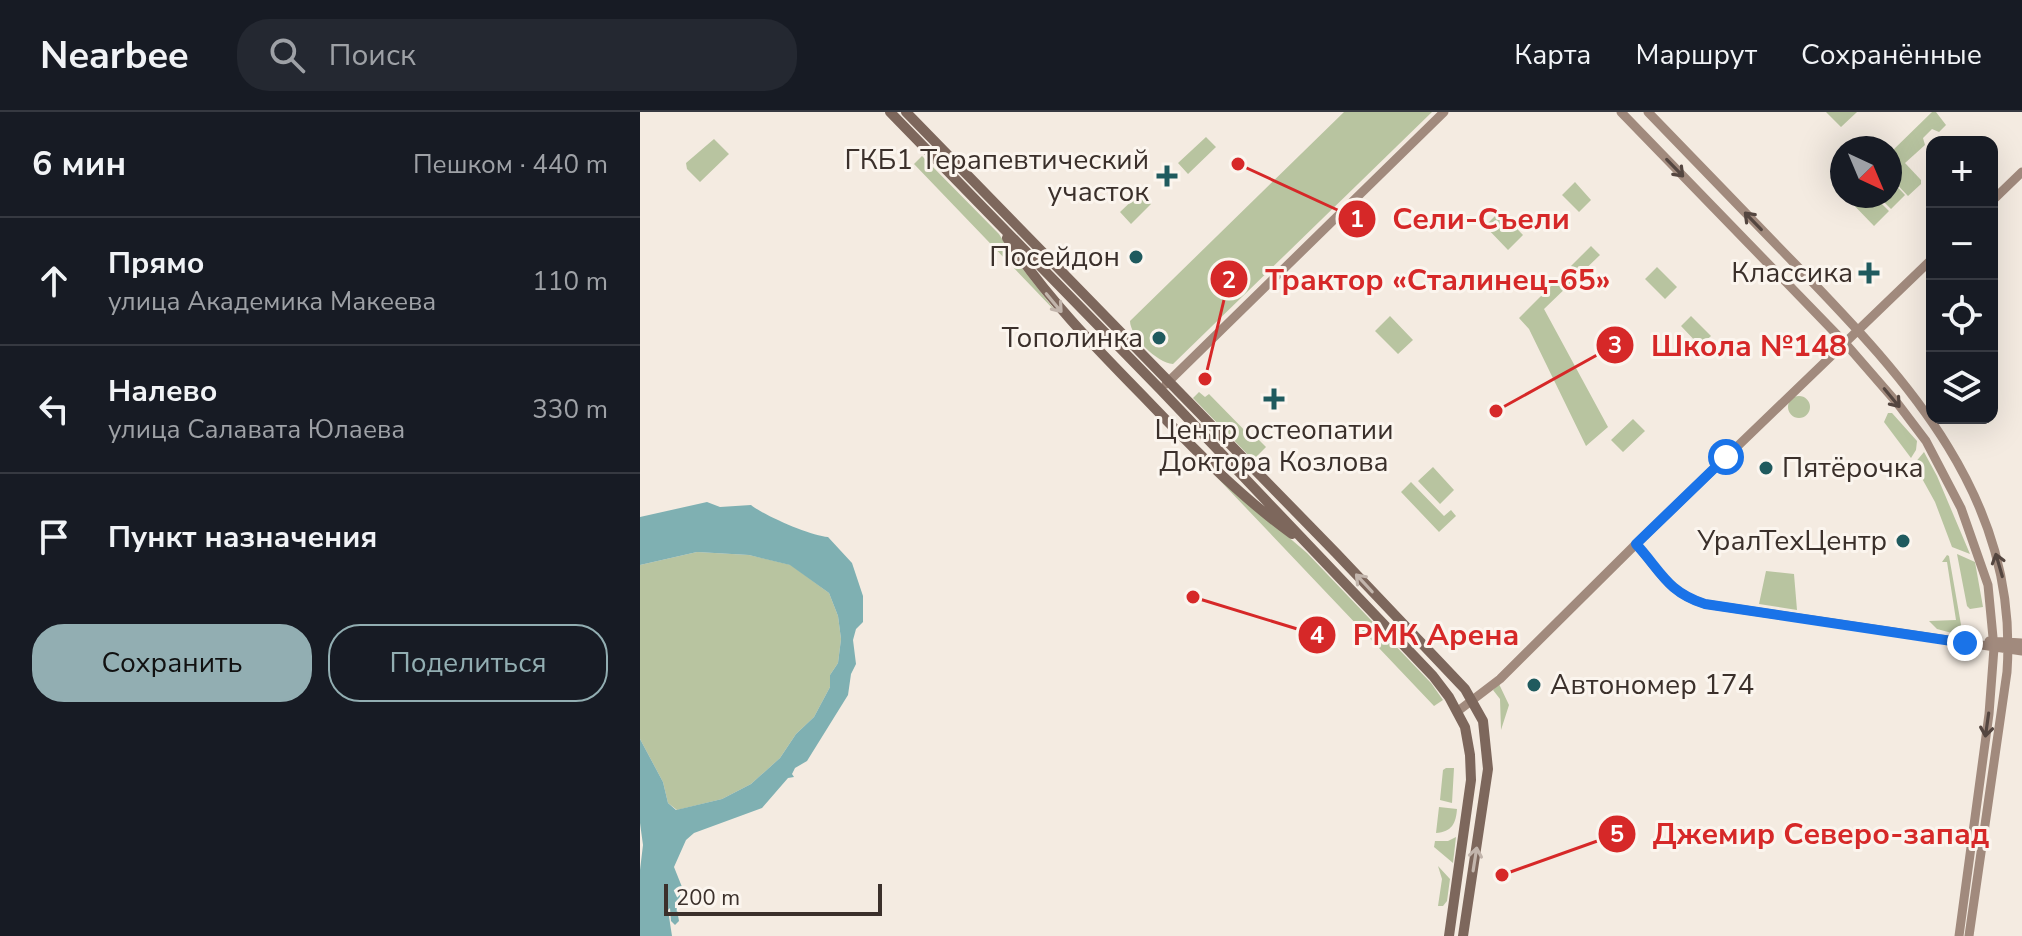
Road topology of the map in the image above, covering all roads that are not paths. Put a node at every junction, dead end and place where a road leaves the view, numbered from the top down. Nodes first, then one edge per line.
1 (890, 112) edge
2 (906, 112) edge
3 (1444, 112) edge
4 (1621, 112) edge
5 (1648, 112) edge
6 (2022, 172) edge
7 (1998, 195) edge
8 (993, 217) junction
9 (1926, 265) edge
10 (1859, 330) junction
11 (1845, 343) junction
12 (1169, 381) junction
13 (1160, 389) junction
14 (1636, 544) junction
15 (1316, 552) junction
16 (2022, 643) edge
17 (1994, 644) junction
18 (2009, 646) junction
19 (2022, 651) edge
20 (1473, 702) junction
21 (1458, 711) junction
22 (1982, 761) junction
23 (1994, 763) junction
24 (1449, 936) edge
25 (1463, 936) edge
26 (1959, 936) edge
27 (1969, 936) edge

1 - 8 main road
2 - 12 main road
3 - 12 main road
4 -> 11 main road
10 -> 5 main road
6 - 7 main road
8 - 13 main road
8 -> 15 main road
9 - 10 main road
10 - 11 main road
18 -> 10 main road
11 - 14 main road
11 -> 17 main road
12 - 13 main road
20 -> 12 main road
13 - 15 main road
14 - 17 main road
14 - 20 main road
15 - 21 main road
16 - 18 main road
17 - 18 main road
17 -> 22 main road
18 - 19 main road
18 - 23 main road
20 - 21 main road
25 -> 20 main road
21 - 24 main road
22 - 23 main road
22 - 26 main road
23 - 27 main road

